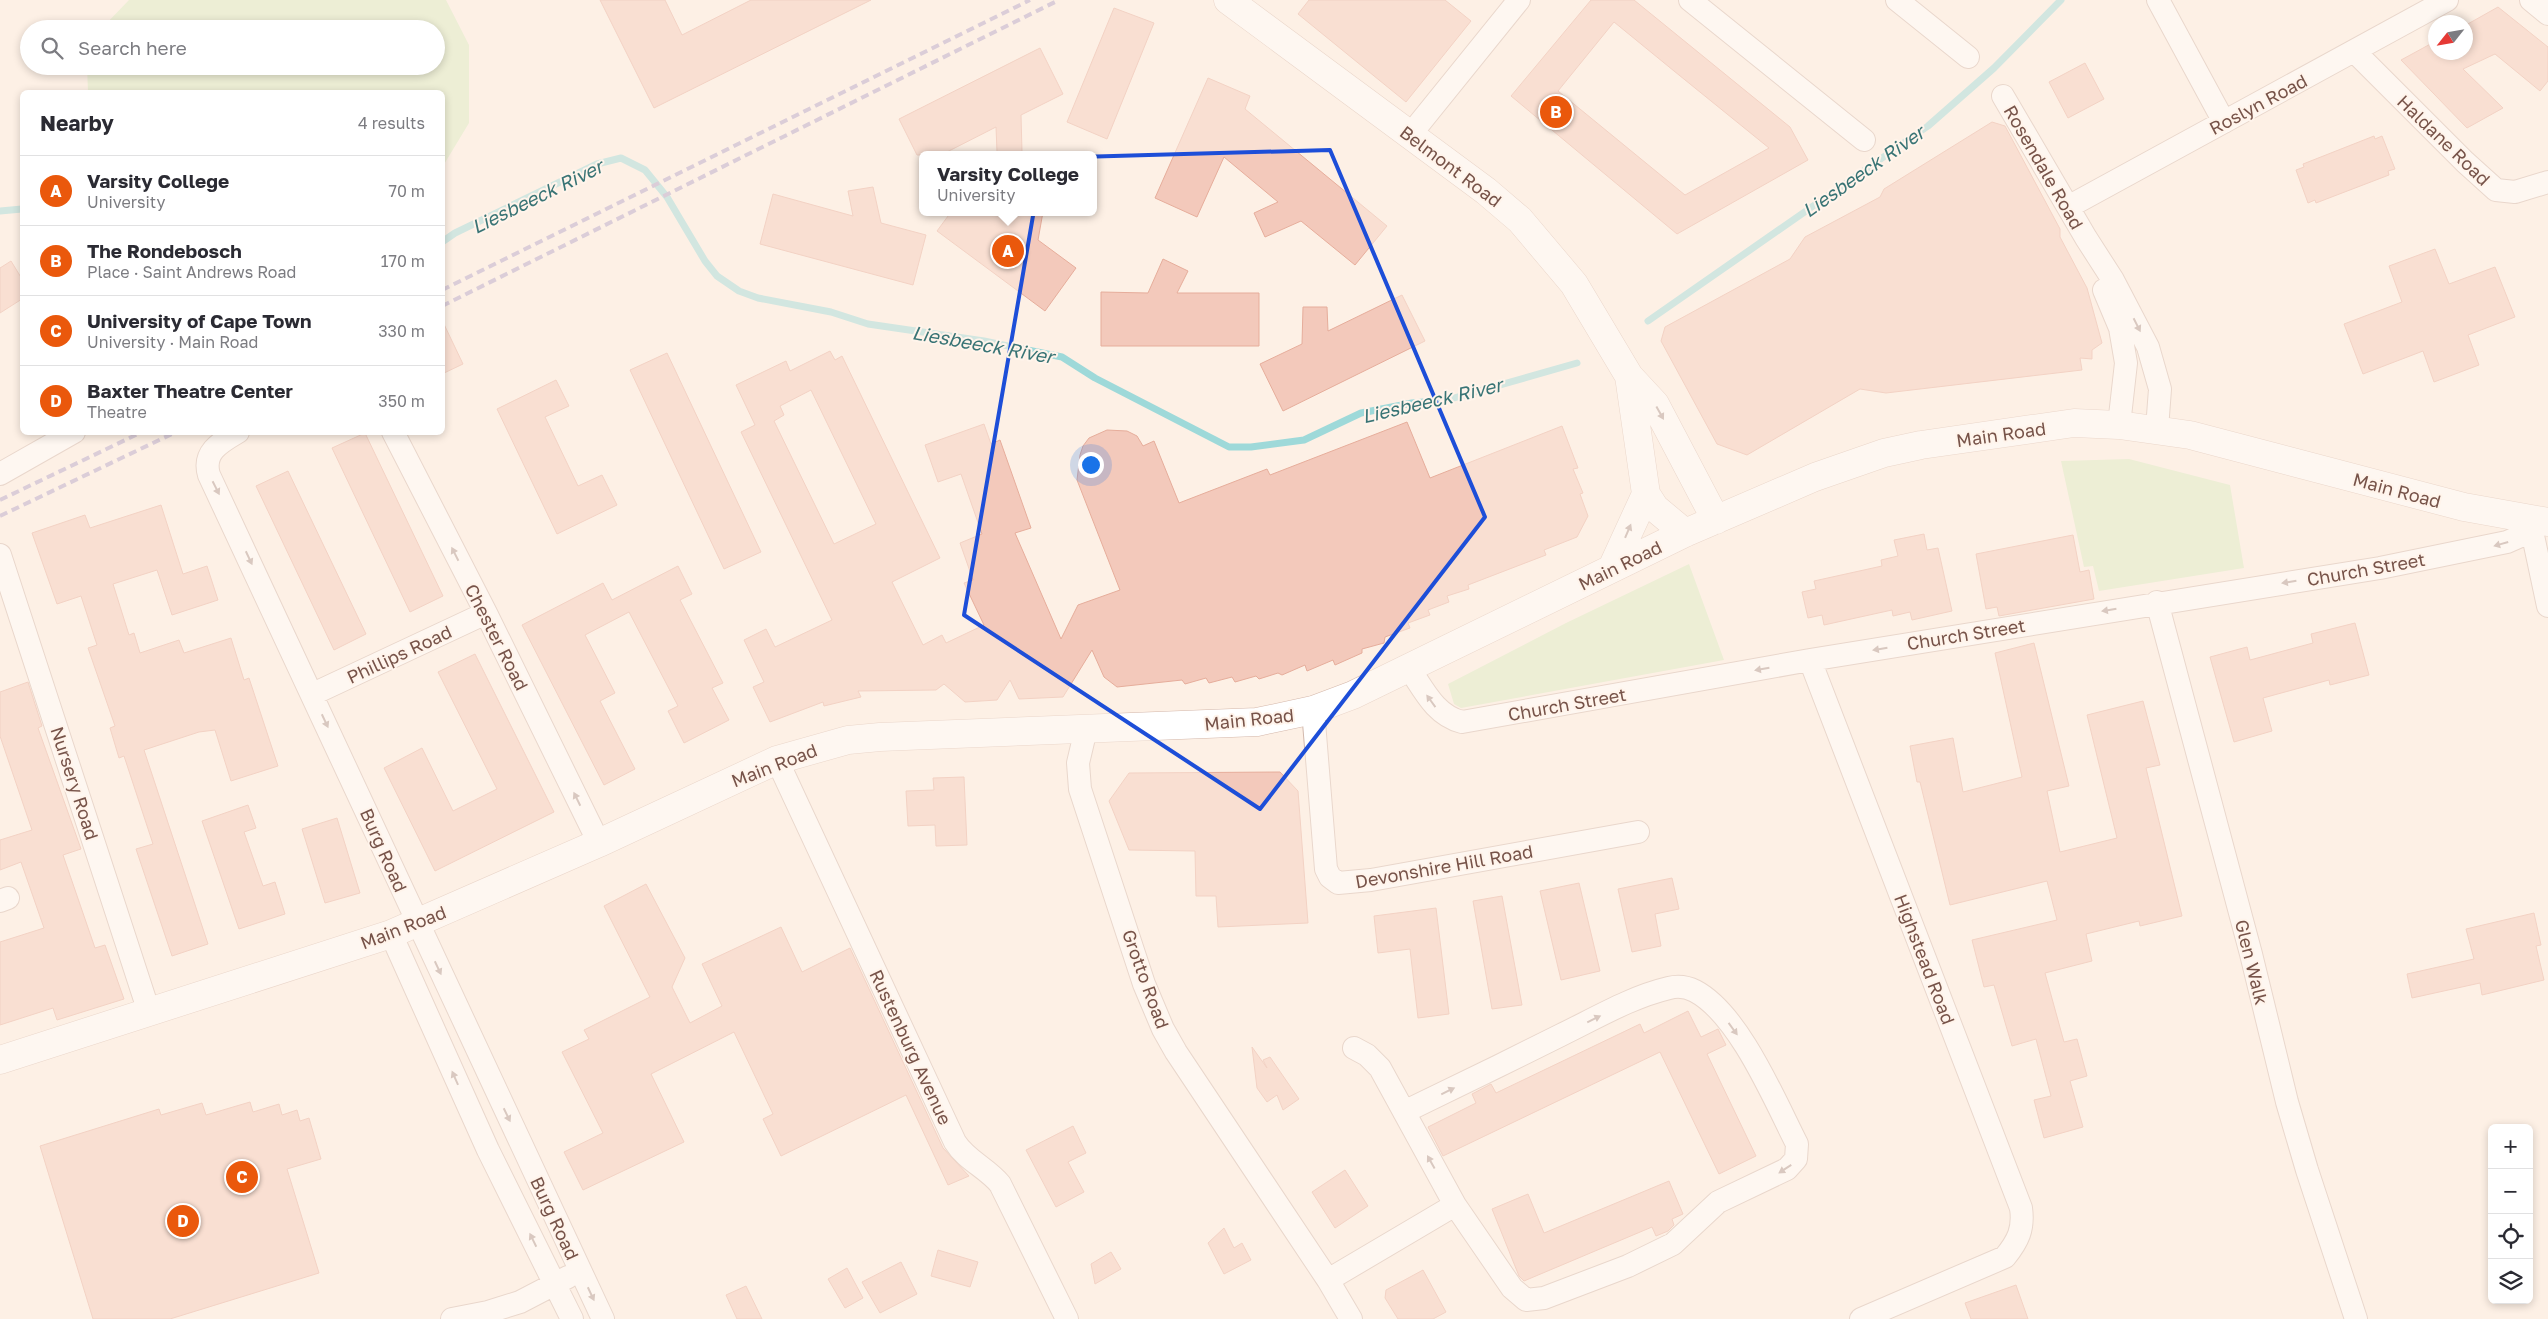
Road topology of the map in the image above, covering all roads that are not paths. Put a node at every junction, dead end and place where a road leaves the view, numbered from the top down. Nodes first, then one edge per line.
1 (1228, 0) edge
2 (1520, 0) edge
3 (1690, 0) edge
4 (1897, 0) edge
5 (2158, 0) edge
6 (2447, 0) edge
7 (2531, 0) edge
8 (2548, 14) edge
9 (2354, 52) junction
10 (1968, 57) dead end
11 (2003, 96) dead end
12 (2224, 122) junction
13 (1410, 134) junction
14 (1864, 140) dead end
15 (2548, 182) edge
16 (2068, 207) junction
17 (2086, 238) junction
18 (1629, 376) junction
19 (2119, 425) junction
20 (2157, 429) junction
21 (69, 435) edge
22 (233, 435) edge
23 (395, 435) edge
24 (0, 474) edge
25 (1646, 494) junction
26 (1716, 520) junction
27 (2542, 525) edge
28 (1686, 533) junction
29 (0, 555) edge
30 (1612, 568) junction
31 (2157, 602) junction
32 (2548, 606) edge
33 (486, 613) junction
34 (1810, 660) junction
35 (1409, 668) junction
36 (313, 694) junction
37 (1313, 710) junction
38 (1086, 729) junction
39 (777, 760) junction
40 (1638, 832) dead end
41 (599, 843) junction
42 (417, 924) junction
43 (391, 934) junction
44 (149, 1012) junction
45 (1354, 1048) dead end
46 (0, 1060) edge
47 (1404, 1112) junction
48 (1454, 1205) junction
49 (580, 1271) junction
50 (1328, 1280) junction
51 (554, 1284) junction
52 (452, 1319) edge
53 (572, 1319) edge
54 (603, 1319) edge
55 (1066, 1319) edge
56 (1351, 1319) edge
57 (1861, 1319) edge
58 (2356, 1319) edge

1 - 13 main road, Belmont Road
2 - 13 street
3 - 14 street
4 - 10 street
5 - 12 street
6 - 9 street, Roslyn Road
7 - 8 street
9 - 12 street, Roslyn Road
9 - 15 street, Haldane Road
11 - 16 street, Rosendale Road
12 - 16 street, Roslyn Road
13 - 18 main road, Belmont Road
16 - 17 street, Rosendale Road
17 - 19 street, Rosendale Road
17 -> 20 street, Rosendale Road
18 - 25 main road, Belmont Road
18 -> 26 main road, Belmont Road
19 - 20 main road, Main Road
19 - 26 main road, Main Road
20 - 27 main road, Main Road
21 - 24 street
22 -> 36 street, Burg Road
33 -> 23 street, Chester Road
25 - 28 main road
30 -> 25 main road
26 - 28 main road, Main Road
27 -> 31 street, Church Street
27 - 32 street
28 - 30 main road, Main Road
29 - 44 street, Nursery Road
30 - 35 main road, Main Road
31 -> 34 street, Church Street
31 - 58 street, Glen Walk
33 - 36 street, Phillips Road
41 -> 33 street, Chester Road
34 -> 35 street, Church Street
34 - 57 street, Highstead Road
35 - 37 main road, Main Road
36 -> 42 street, Burg Road
37 - 38 main road, Main Road
37 - 40 street, Devonshire Hill Road
38 - 39 main road, Main Road
38 - 50 street, Grotto Road
39 - 41 main road, Main Road
39 - 55 street, Rustenburg Avenue
41 - 42 main road, Main Road
42 - 43 main road, Main Road
42 -> 49 street, Burg Road
43 - 44 main road, Main Road
51 -> 43 street, Burg Road
44 - 46 main road, Main Road
45 - 47 street
48 -> 47 street
47 -> 48 street
48 - 50 street
49 - 51 street
49 -> 54 street, Burg Road
50 - 56 street, Grotto Road
51 - 52 street
51 - 53 street, Burg Road

